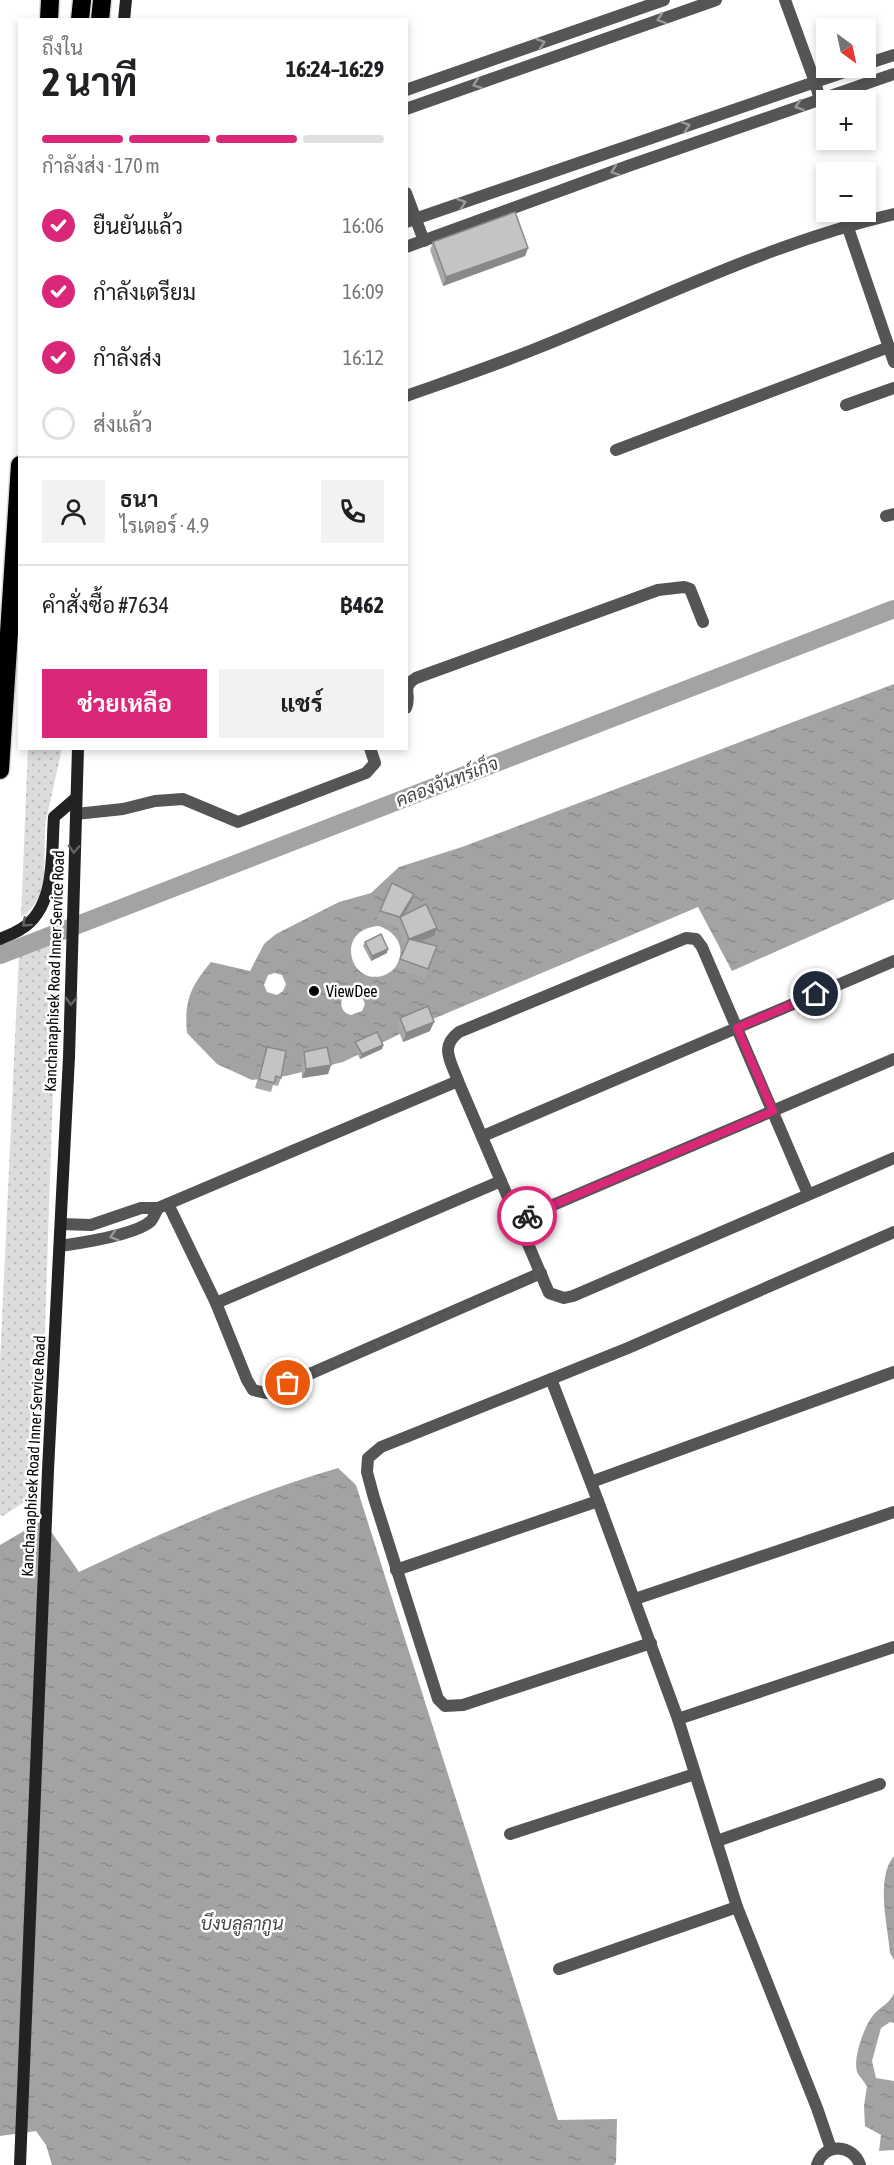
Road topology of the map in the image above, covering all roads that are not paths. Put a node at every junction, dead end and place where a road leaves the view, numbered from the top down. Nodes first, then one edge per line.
1 (50, 0) edge
2 (82, 0) edge
3 (102, 0) edge
4 (126, 0) edge
5 (664, 0) edge
6 (716, 0) edge
7 (784, 0) edge
8 (49, 18) edge
9 (80, 18) edge
10 (100, 18) edge
11 (124, 18) edge
12 (894, 54) edge
13 (876, 60) edge
14 (894, 74) edge
15 (827, 78) edge
16 (815, 82) junction
17 (408, 89) edge
18 (817, 90) edge
19 (847, 90) edge
20 (816, 100) edge
21 (408, 108) edge
22 (408, 204) edge
23 (894, 214) edge
24 (411, 220) edge
25 (847, 225) junction
26 (424, 241) junction
27 (408, 246) edge
28 (889, 347) junction
29 (894, 362) edge
30 (894, 388) edge
31 (408, 395) edge
32 (846, 405) dead end
33 (616, 450) dead end
34 (18, 496) edge
35 (703, 622) dead end
36 (408, 684) edge
37 (78, 750) edge
38 (371, 750) edge
39 (0, 770) edge
40 (76, 798) junction
41 (76, 814) junction
42 (0, 939) edge
43 (894, 961) edge
44 (737, 1028) junction
45 (894, 1059) edge
46 (458, 1081) junction
47 (773, 1111) junction
48 (483, 1136) junction
49 (894, 1158) edge
50 (501, 1181) junction
51 (808, 1194) junction
52 (163, 1206) junction
53 (518, 1220) junction
54 (61, 1224) junction
55 (894, 1232) edge
56 (60, 1246) junction
57 (541, 1274) junction
58 (216, 1303) junction
59 (894, 1372) edge
60 (551, 1379) junction
61 (591, 1482) junction
62 (598, 1501) junction
63 (894, 1512) edge
64 (396, 1570) junction
65 (635, 1599) junction
66 (651, 1643) junction
67 (894, 1647) edge
68 (678, 1719) junction
69 (695, 1774) junction
70 (880, 1784) dead end
71 (510, 1834) dead end
72 (717, 1841) junction
73 (737, 1907) junction
74 (559, 1969) dead end
75 (831, 2149) junction
76 (20, 2160) edge
77 (817, 2165) edge
78 (860, 2165) edge

1 - 8 highway
2 - 9 highway
3 - 10 highway
4 - 11 main road
17 -> 5 street
6 -> 21 street
7 - 16 street
12 - 13 street
14 - 19 street
15 - 16 street
16 - 18 street
24 -> 16 street
20 -> 26 street
22 - 24 street
23 - 25 street
24 - 26 street
25 - 28 street
25 - 31 street
26 - 27 street
28 - 29 street
28 - 33 street
30 - 32 street
34 - 39 highway
35 - 36 street
37 - 40 main road, Kanchanaphisek Road Inner Service Road
38 - 41 street
40 - 41 main road, Kanchanaphisek Road Inner Service Road
40 -> 42 main road
41 -> 54 main road, Kanchanaphisek Road Inner Service Road
43 - 44 street
44 - 46 street
44 - 47 street
44 - 48 street
45 - 47 street
46 - 48 street
46 - 52 street
47 - 51 street
47 - 53 street
48 - 50 street
49 - 51 street
50 - 53 street
50 - 58 street
51 - 57 street
52 - 54 street
52 -> 56 street
52 - 58 street
53 - 57 street
54 - 56 main road, Kanchanaphisek Road Inner Service Road
55 - 60 street
56 - 76 main road, Kanchanaphisek Road Inner Service Road
57 - 58 street
59 - 61 street
60 - 61 street
60 - 64 street
61 - 62 street
62 - 64 street
62 - 65 street
63 - 65 street
64 - 66 street
65 - 66 street
66 - 68 street
67 - 68 street
68 - 69 street
69 - 71 street
69 - 72 street
70 - 72 street
72 - 73 street
73 - 74 street
73 - 75 street
75 - 77 street
75 - 78 street

